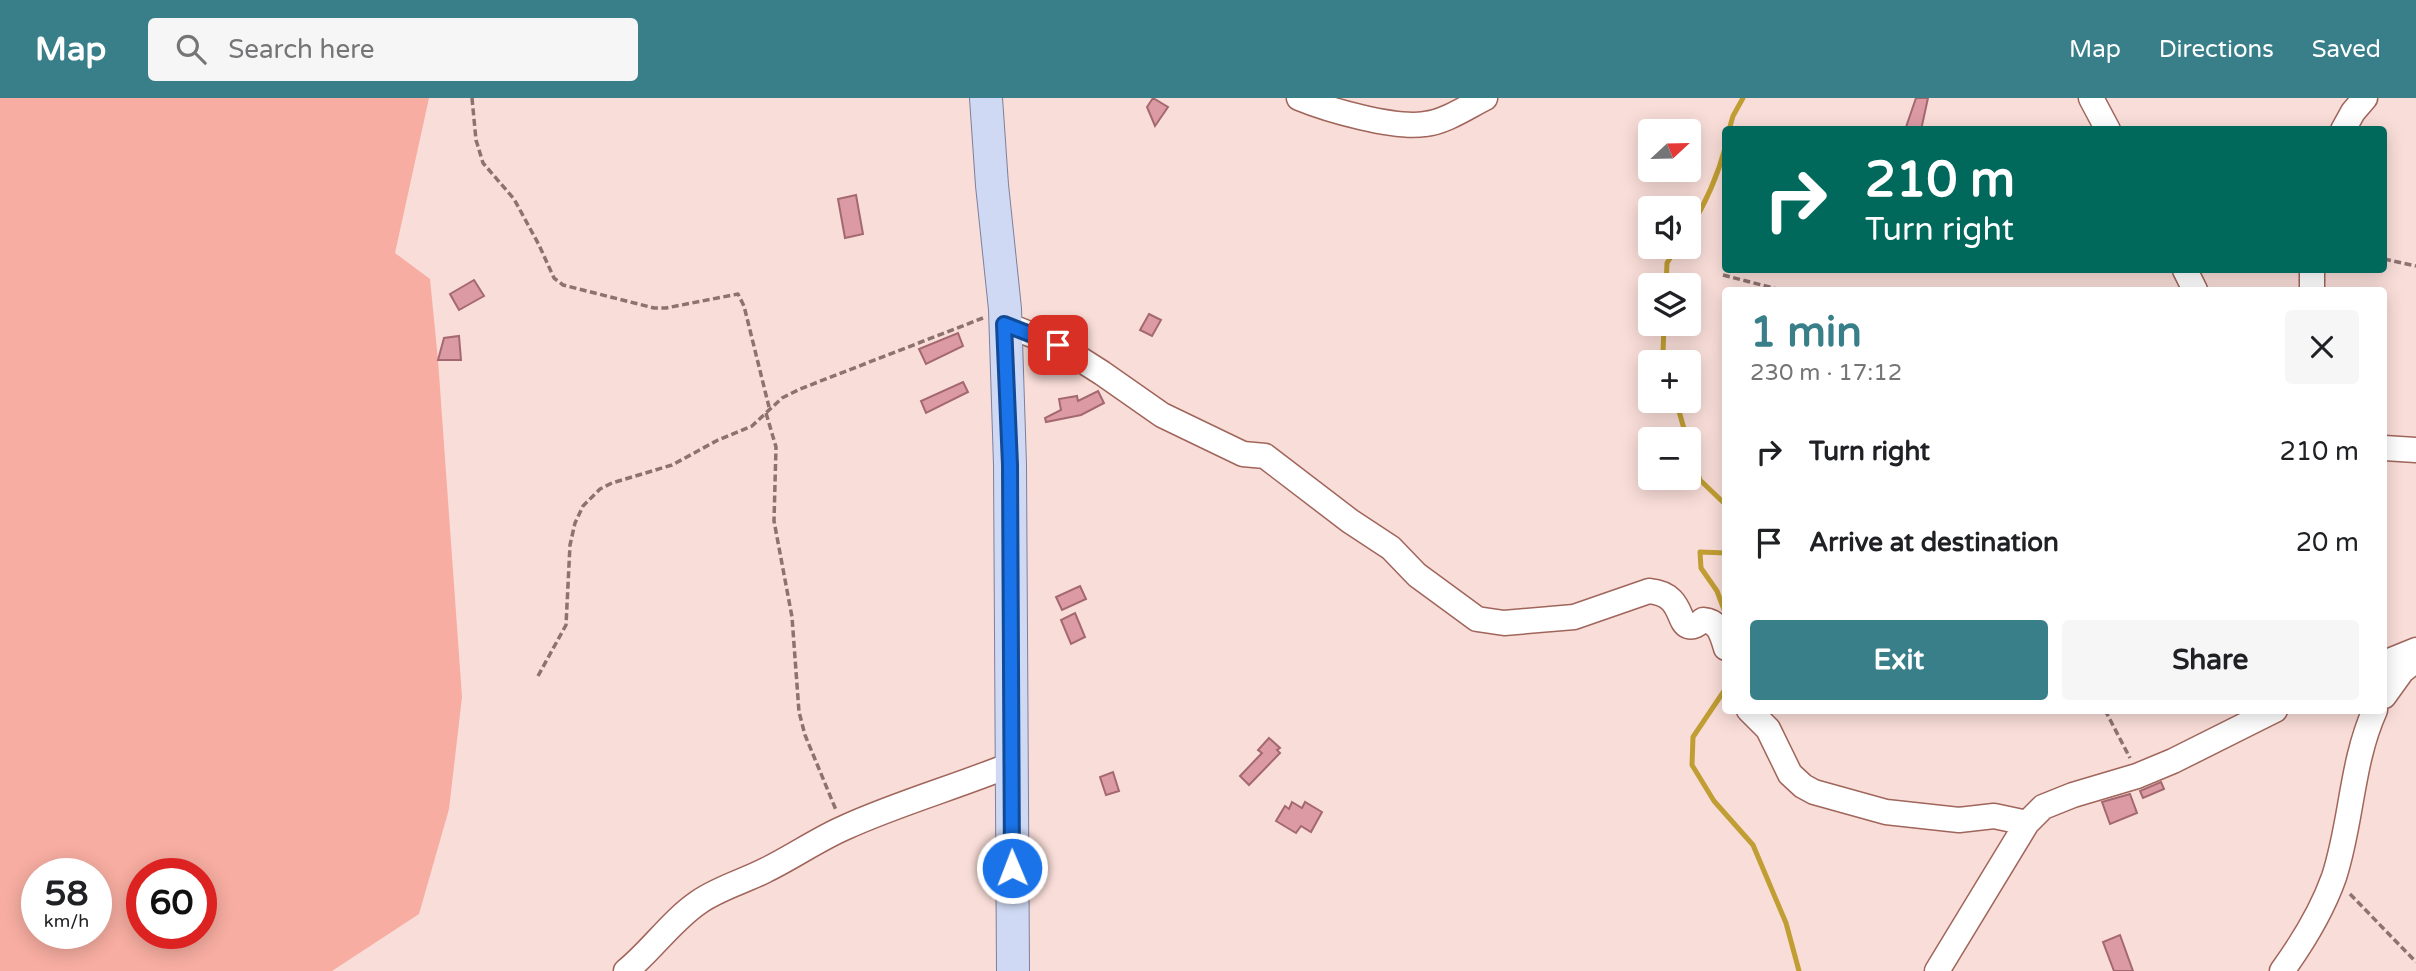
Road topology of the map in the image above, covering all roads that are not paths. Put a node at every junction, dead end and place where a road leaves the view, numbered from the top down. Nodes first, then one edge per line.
1 (986, 98) edge
2 (1299, 98) edge
3 (1485, 98) edge
4 (2091, 98) edge
5 (2365, 98) edge
6 (2106, 126) edge
7 (2345, 126) edge
8 (1005, 316) junction
9 (2387, 448) edge
10 (2416, 450) edge
11 (1722, 634) edge
12 (2416, 650) edge
13 (2416, 660) edge
14 (2387, 662) edge
15 (2387, 692) edge
16 (1753, 714) edge
17 (2267, 714) edge
18 (2373, 714) edge
19 (1010, 765) junction
20 (2027, 822) junction
21 (626, 971) edge
22 (1013, 971) edge
23 (1937, 971) edge
24 (2283, 971) edge

1 - 8 main road
2 - 3 street
4 - 6 street
5 - 7 street
8 - 11 street
8 - 19 main road
9 - 10 street
12 - 14 street
13 - 15 street
16 - 20 street
17 - 20 street
18 - 24 street
19 - 21 street
19 - 22 main road
20 - 23 street

